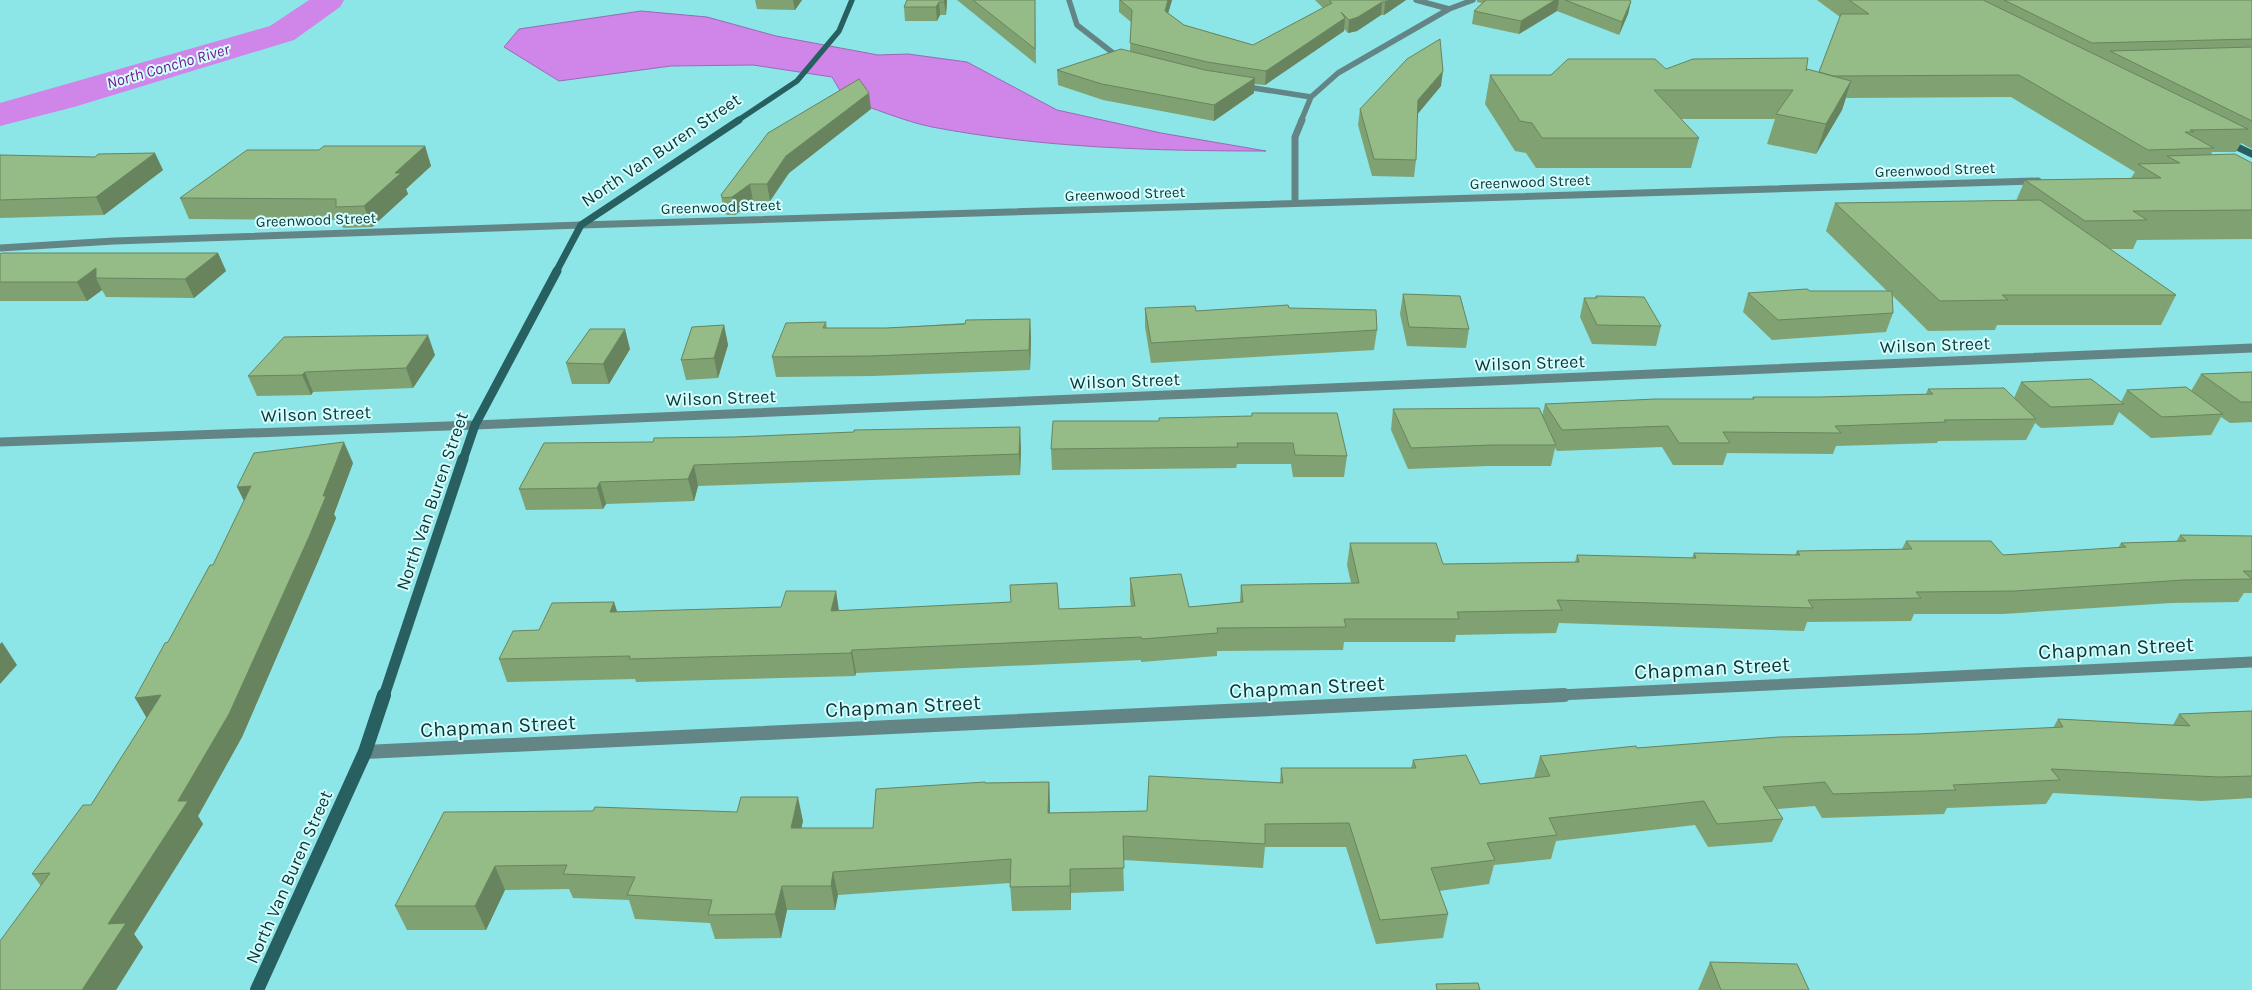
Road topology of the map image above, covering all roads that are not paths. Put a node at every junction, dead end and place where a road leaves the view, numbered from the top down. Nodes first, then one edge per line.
1 (852, 0) edge
2 (1069, 0) edge
3 (1416, 0) edge
4 (1473, 0) edge
5 (1449, 9) junction
6 (1129, 62) edge
7 (1234, 85) edge
8 (1311, 97) junction
9 (2219, 138) edge
10 (2252, 154) edge
11 (2043, 181) edge
12 (1295, 202) junction
13 (581, 225) junction
14 (0, 248) edge
15 (2252, 348) edge
16 (475, 425) junction
17 (0, 442) edge
18 (2252, 662) edge
19 (365, 752) junction
20 (257, 990) edge

1 - 13 street, North Van Buren Street
2 - 6 street
3 - 5 street
4 - 5 street
5 - 8 street
7 - 8 street
8 - 12 street
9 - 10 street
11 - 12 street, Greenwood Street
12 - 13 street, Greenwood Street
13 - 14 street, Greenwood Street
13 - 16 street, North Van Buren Street
15 - 16 street, Wilson Street
16 - 17 street, Wilson Street
16 - 19 street, North Van Buren Street
18 - 19 street, Chapman Street
19 - 20 street, North Van Buren Street

